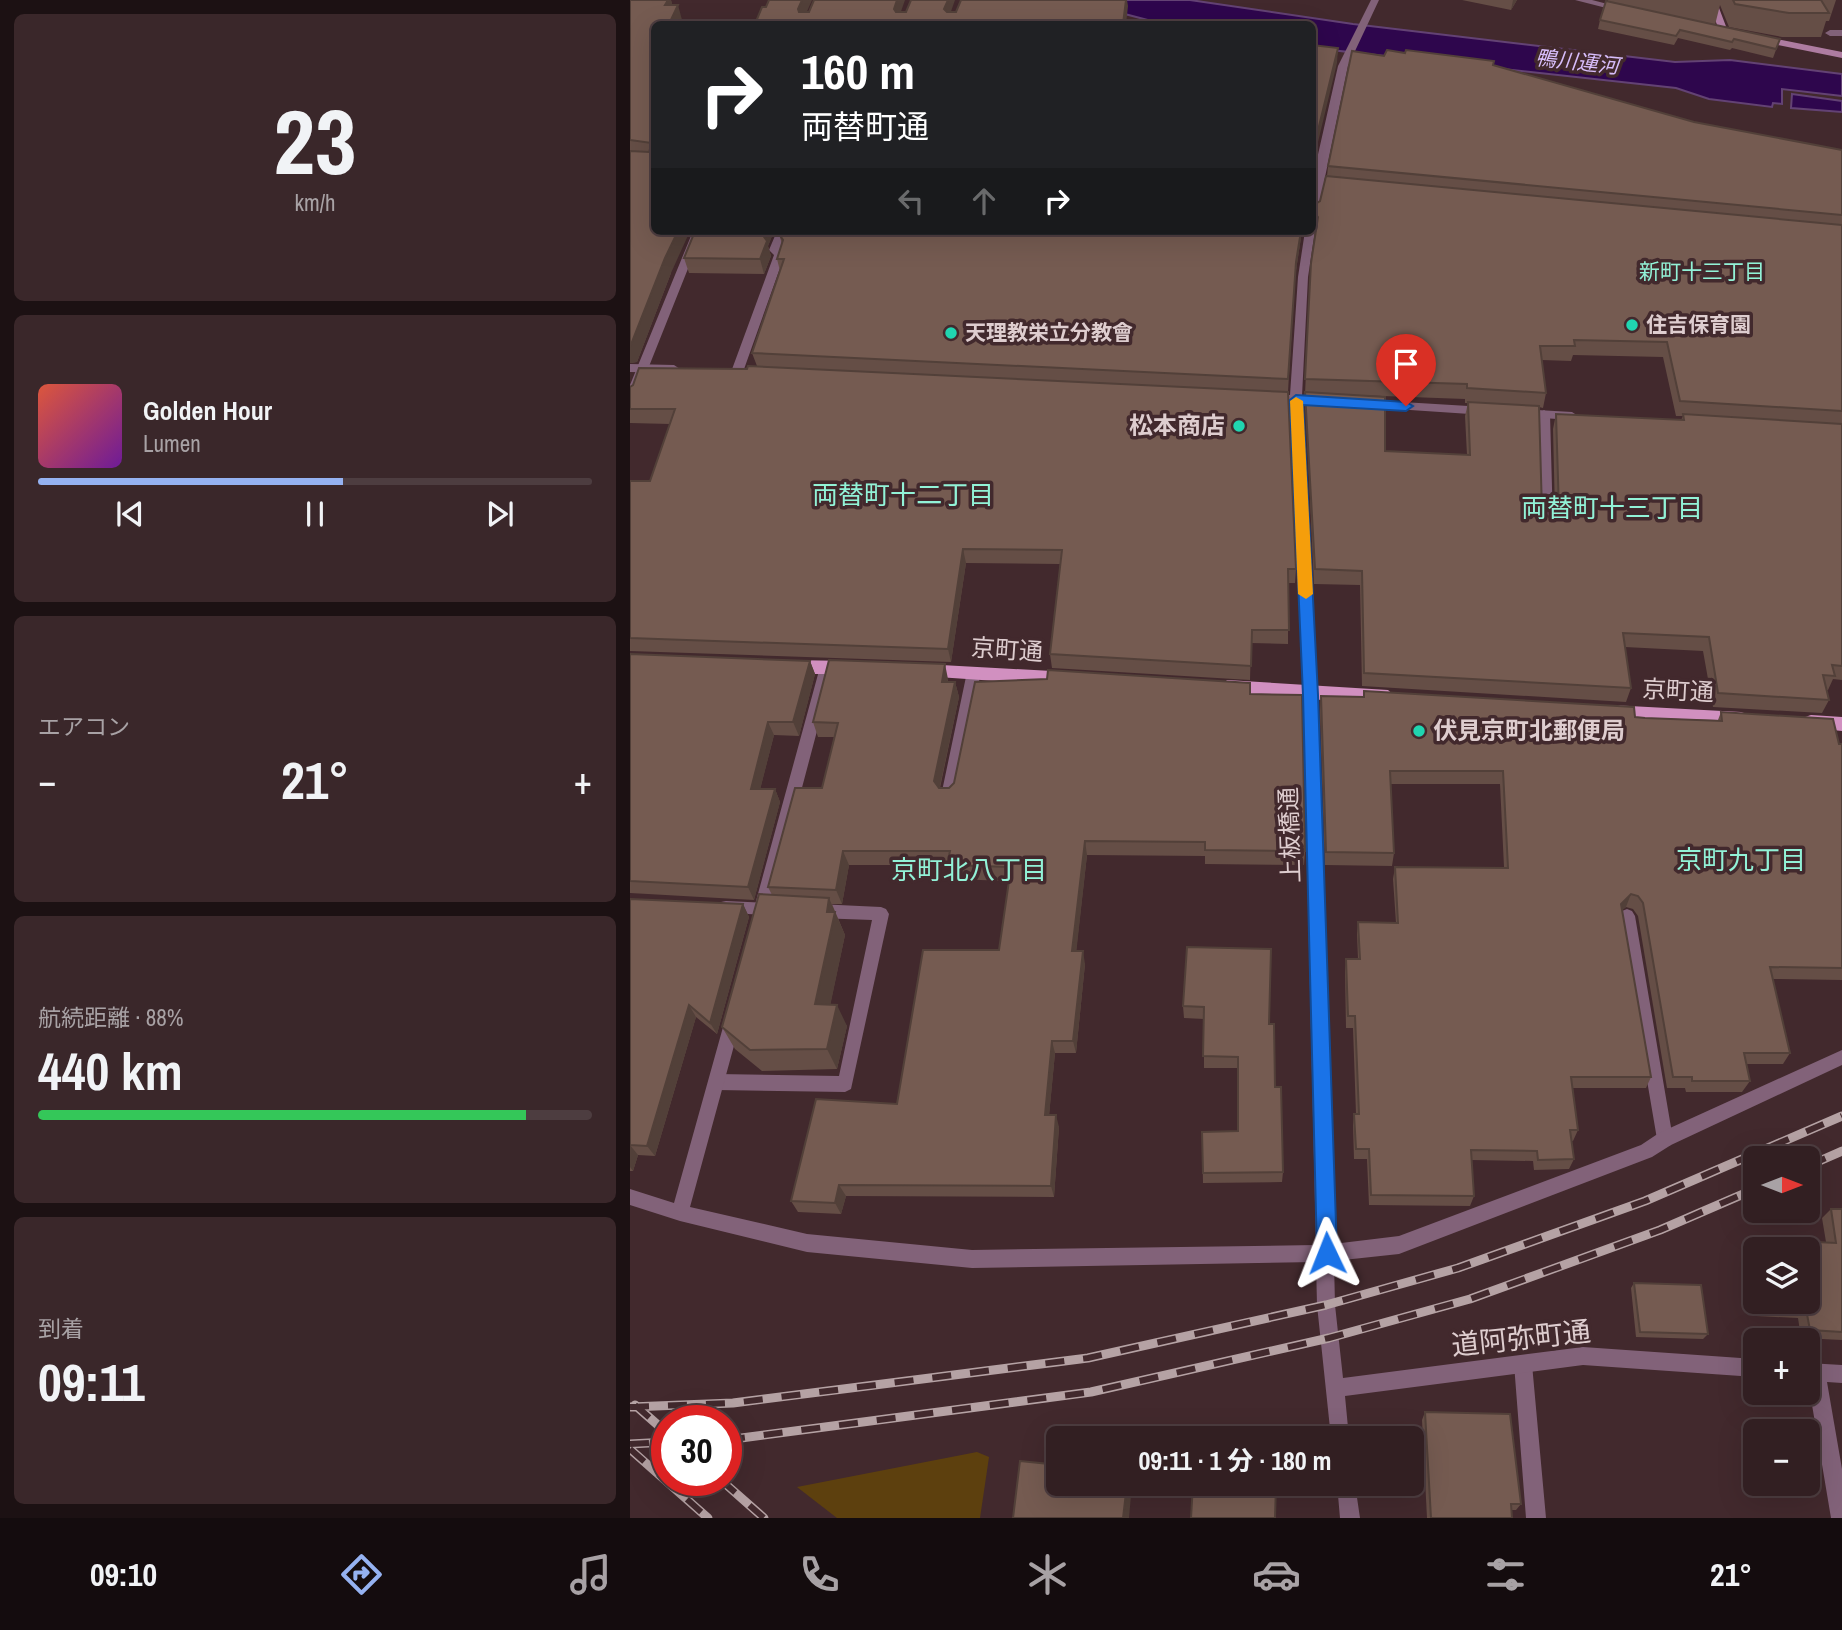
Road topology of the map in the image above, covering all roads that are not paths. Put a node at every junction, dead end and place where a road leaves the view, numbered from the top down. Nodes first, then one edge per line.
1 (1375, 0) edge
2 (1579, 0) edge
3 (1712, 0) edge
4 (1631, 11) edge
5 (1710, 28) edge
6 (1723, 31) junction
7 (1830, 33) dead end
8 (1842, 33) edge
9 (1842, 55) edge
10 (1316, 180) edge
11 (1316, 184) edge
12 (1354, 187) edge
13 (696, 235) edge
14 (780, 235) edge
15 (1309, 235) edge
16 (630, 368) edge
17 (643, 368) junction
18 (684, 370) edge
19 (724, 372) edge
20 (737, 372) junction
21 (751, 373) edge
22 (1255, 398) edge
23 (630, 399) edge
24 (1296, 400) junction
25 (1338, 402) edge
26 (1351, 403) edge
27 (1544, 414) junction
28 (1584, 417) edge
29 (1547, 525) edge
30 (769, 665) edge
31 (827, 667) junction
32 (867, 668) edge
33 (907, 669) edge
34 (974, 672) junction
35 (1084, 679) edge
36 (1205, 686) edge
37 (1310, 691) junction
38 (1403, 698) edge
39 (1588, 710) edge
40 (1762, 720) edge
41 (1788, 721) edge
42 (1842, 724) edge
43 (948, 796) edge
44 (709, 906) edge
45 (760, 915) junction
46 (1627, 916) edge
47 (738, 1002) edge
48 (1842, 1057) edge
49 (717, 1082) junction
50 (1665, 1139) junction
51 (630, 1197) edge
52 (680, 1213) junction
53 (1327, 1253) junction
54 (1522, 1364) junction
55 (1743, 1367) edge
56 (1820, 1373) edge
57 (1842, 1374) edge
58 (1334, 1388) junction
59 (1819, 1405) edge
60 (1339, 1426) edge
61 (1347, 1496) edge
62 (1350, 1518) edge
63 (1535, 1518) edge
64 (1841, 1518) edge

1 - 10 street
2 - 4 street
3 - 6 street
5 - 6 street
6 - 9 street
7 - 8 street
11 - 12 street
13 - 17 street
14 - 20 street
15 - 24 street, 上板橋通
16 - 17 street
17 - 18 street
17 - 23 street
19 - 20 street
20 - 21 street
22 - 24 street
24 - 25 street
24 - 37 street, 上板橋通
26 - 27 street
27 - 28 street
27 - 29 street
30 - 31 main road
31 - 32 main road
31 - 45 street
33 - 34 main road, 京町通
34 - 35 main road, 京町通
34 - 43 street
36 - 37 main road
37 - 38 main road
37 - 53 street, 上板橋通
39 - 40 main road, 京町通
41 - 42 main road
44 - 45 street
45 - 49 street
46 - 50 street
47 - 49 street
48 - 50 street
49 - 52 street
50 - 53 street
51 - 52 street
52 - 53 street
53 - 58 street, 上板橋通
54 - 55 street, 道阿弥町通
54 - 58 street, 道阿弥町通
54 - 63 street
56 - 57 street
58 - 60 street, 上板橋通
59 - 64 street
61 - 62 street

